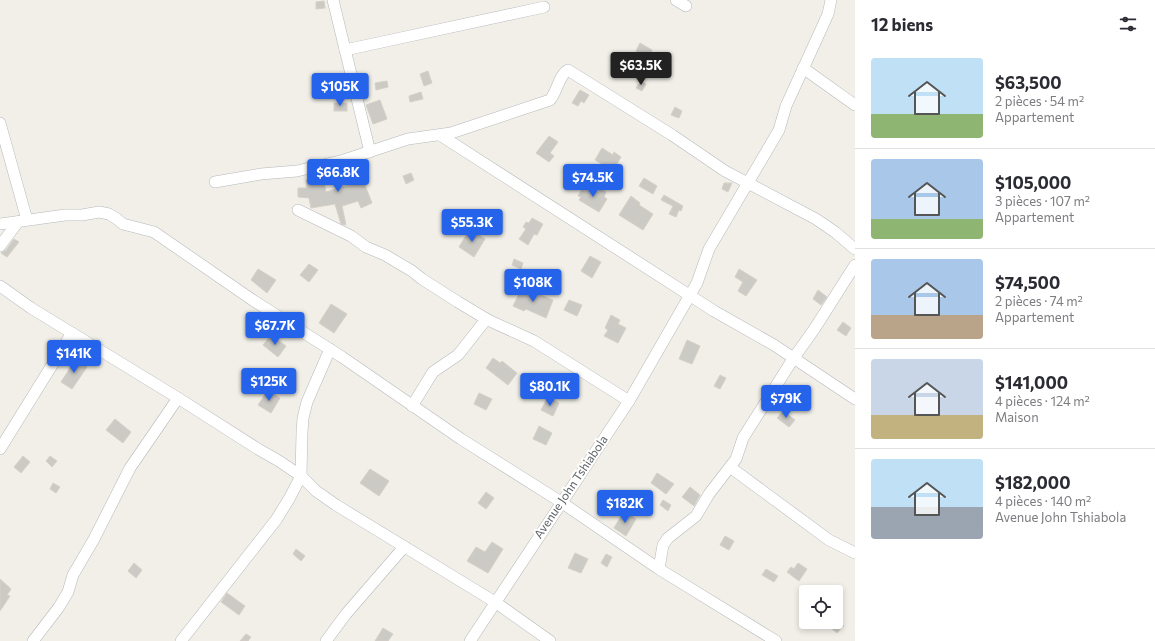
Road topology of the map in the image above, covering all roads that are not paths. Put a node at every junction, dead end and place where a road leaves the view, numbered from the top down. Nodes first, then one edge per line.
1 (333, 0) edge
2 (676, 0) edge
3 (832, 0) edge
4 (686, 6) dead end
5 (544, 7) dead end
6 (345, 50) junction
7 (803, 68) junction
8 (855, 105) edge
9 (0, 123) edge
10 (440, 135) junction
11 (370, 152) junction
12 (215, 182) dead end
13 (748, 184) junction
14 (298, 210) dead end
15 (23, 221) junction
16 (0, 224) edge
17 (0, 246) edge
18 (855, 249) edge
19 (855, 265) edge
20 (0, 286) edge
21 (690, 295) junction
22 (488, 320) junction
23 (72, 333) junction
24 (330, 349) junction
25 (793, 359) junction
26 (178, 398) junction
27 (855, 399) edge
28 (629, 401) junction
29 (412, 406) junction
30 (0, 449) edge
31 (730, 467) junction
32 (301, 476) junction
33 (561, 502) junction
34 (404, 547) junction
35 (855, 553) edge
36 (659, 569) junction
37 (496, 602) junction
38 (33, 641) edge
39 (181, 641) edge
40 (326, 641) edge
41 (470, 641) edge
42 (550, 641) edge
43 (776, 641) edge

1 - 6 street
2 - 4 street
3 - 7 street, Avenue John Tshiabola
5 - 6 street
6 - 11 street
7 - 8 street
7 - 13 street, Avenue John Tshiabola
9 - 15 street
10 - 11 street
10 - 13 street
10 - 21 street
11 - 12 street
13 - 18 street
13 - 21 street, Avenue John Tshiabola
14 - 22 street
15 - 16 street
15 - 17 street
15 - 24 street
19 - 25 street
20 - 23 street
21 - 25 street
21 - 28 street, Avenue John Tshiabola
22 - 28 street
22 - 29 street
23 - 26 street
23 - 30 street
24 - 29 street
24 - 32 street
25 - 27 street
25 - 31 street
26 - 32 street
26 - 38 street
28 - 33 street, Avenue John Tshiabola
29 - 33 street
31 - 35 street
31 - 36 street
32 - 34 street
32 - 39 street
33 - 36 street
33 - 37 street, Avenue John Tshiabola
34 - 37 street
34 - 40 street
36 - 43 street
37 - 41 street, Avenue John Tshiabola
37 - 42 street

